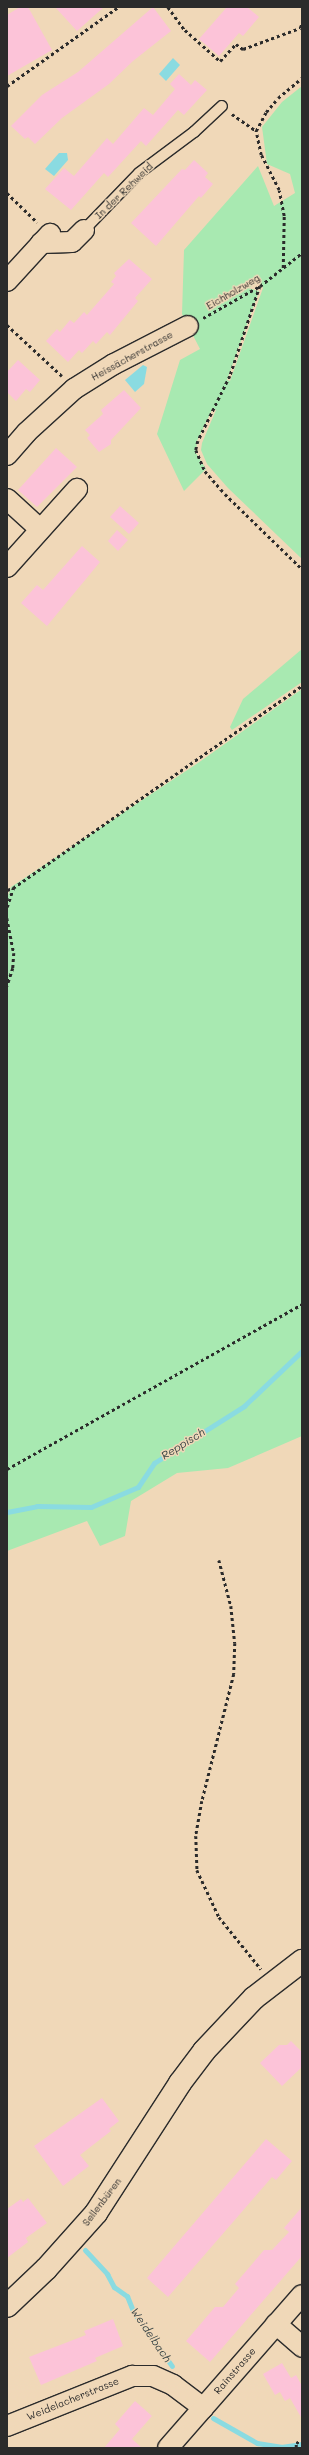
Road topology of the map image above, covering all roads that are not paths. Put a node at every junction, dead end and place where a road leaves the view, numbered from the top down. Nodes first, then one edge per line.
1 (222, 106) road end
2 (84, 230) joint
3 (7, 281) edge
4 (188, 326) road end
5 (7, 455) edge
6 (77, 489) dead end
7 (7, 499) edge
8 (40, 529) junction
9 (7, 568) edge
10 (302, 1961) edge
11 (302, 2295) edge
12 (7, 2306) edge
13 (276, 2324) junction
14 (302, 2347) edge
15 (203, 2408) junction
16 (7, 2426) edge
17 (168, 2448) edge

1 - 2 lane, In der Rehweid
2 - 3 street, In der Rehweid
4 - 5 street, Heissächerstrasse
6 - 8 street
7 - 8 street
8 - 9 street
10 - 12 main road, Sellenbüren
11 - 13 street, Rainstrasse
13 - 14 street
13 - 15 street, Rainstrasse
15 - 16 street, Weidelacherstrasse
15 - 17 street, Rainstrasse

